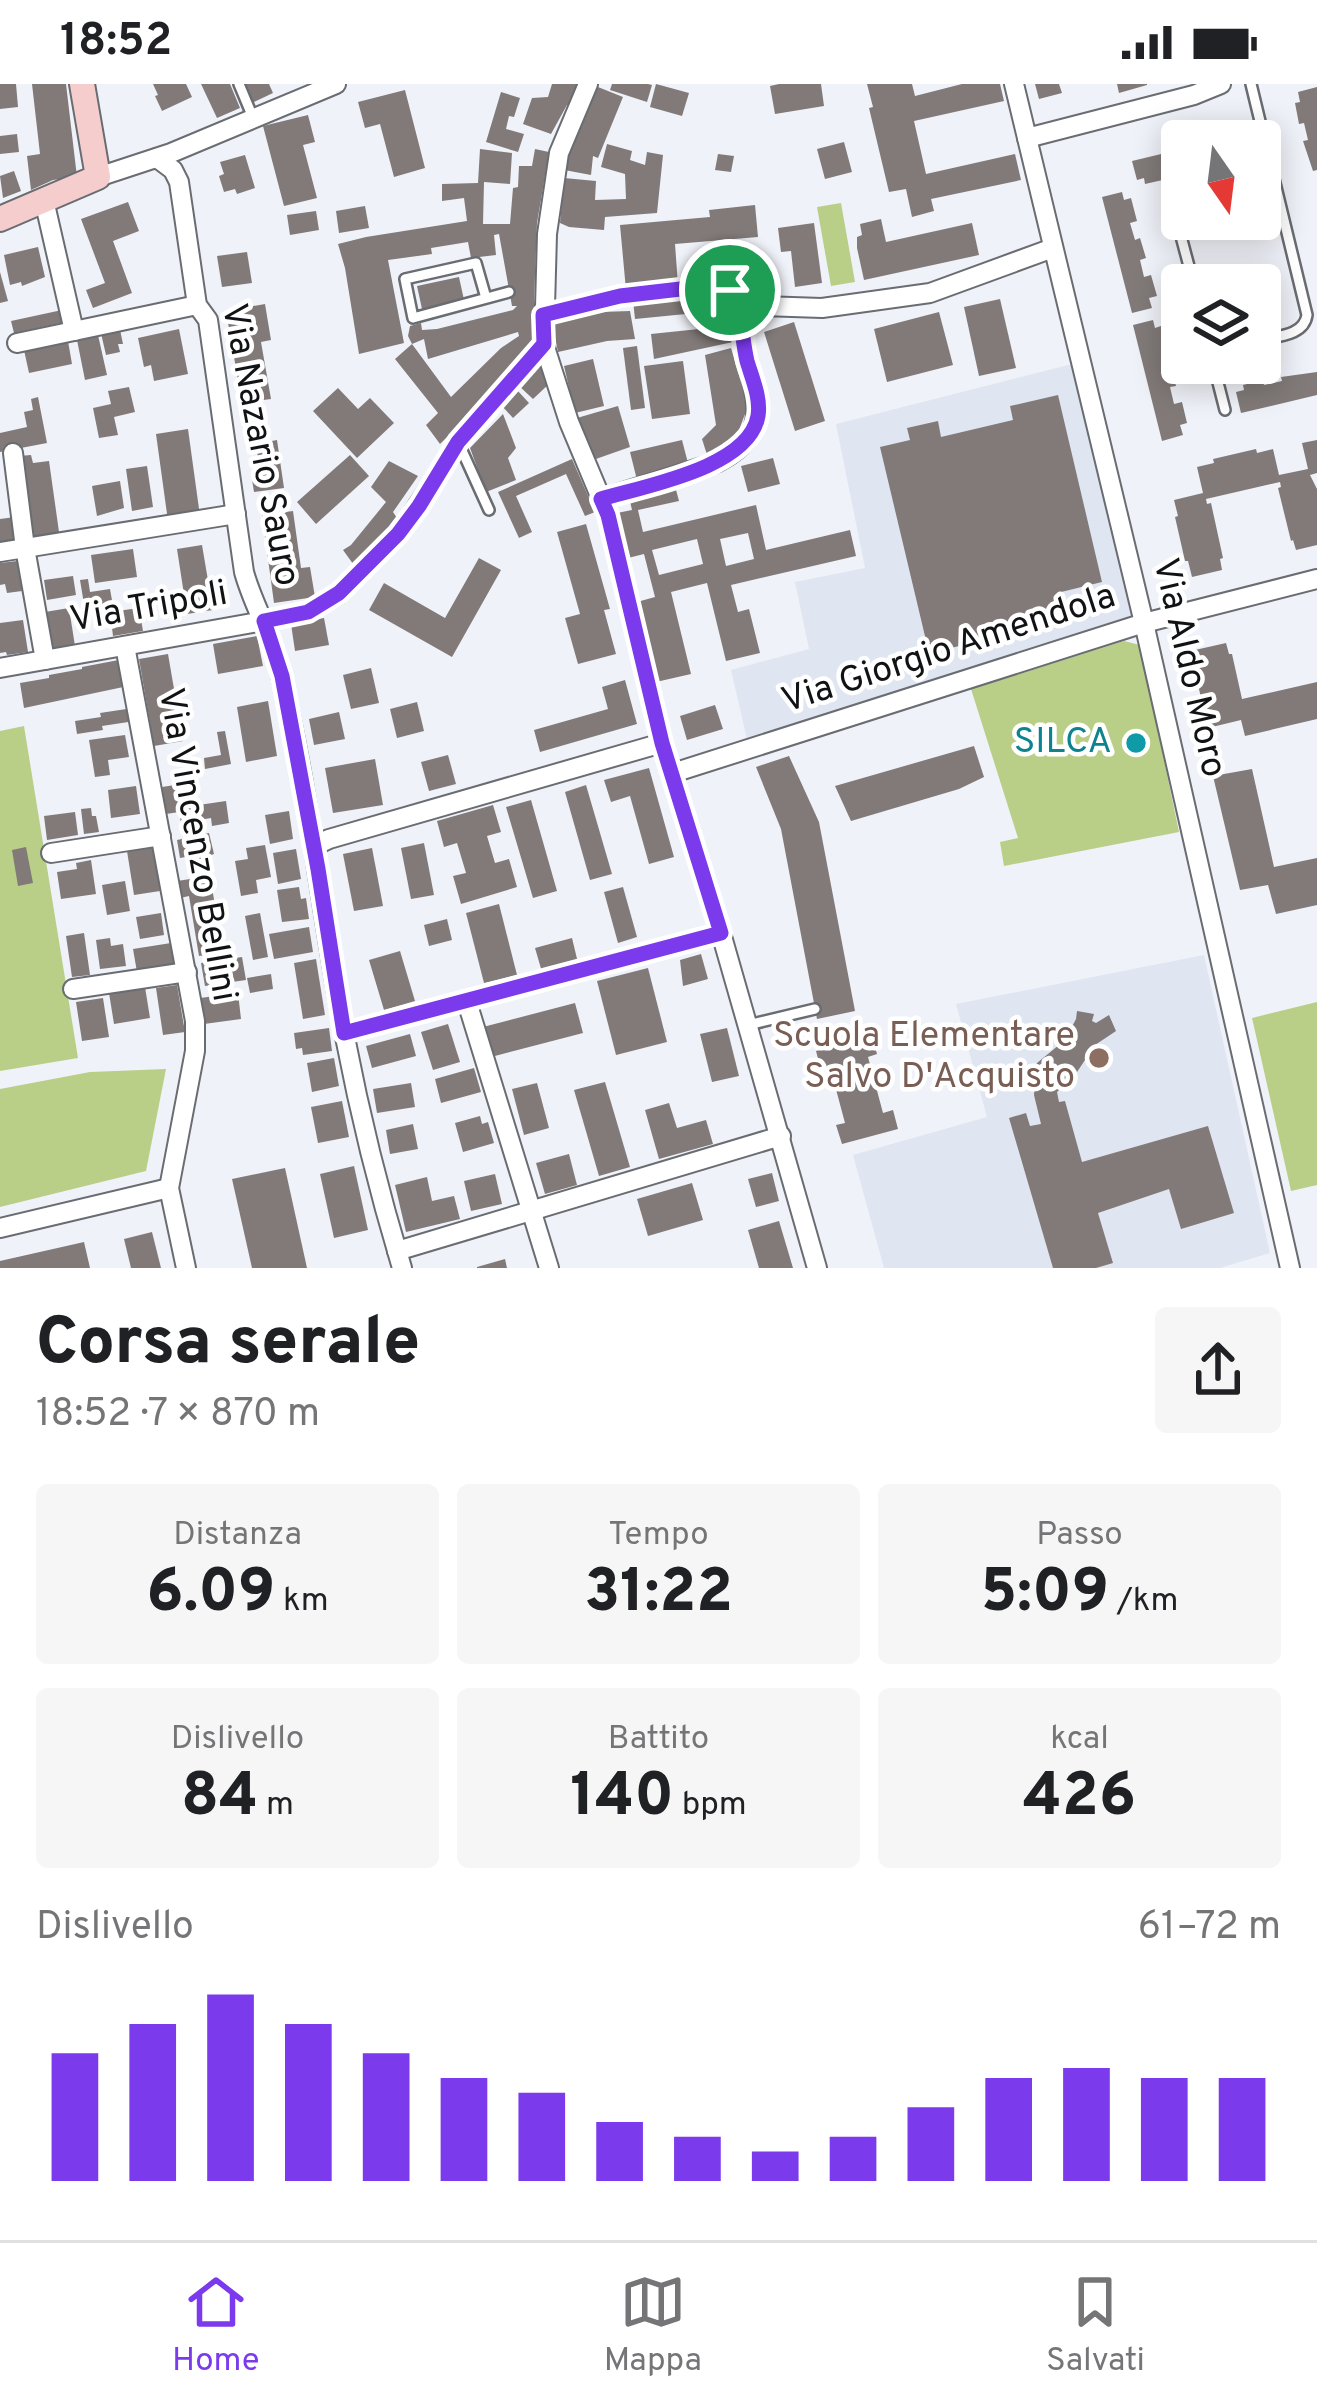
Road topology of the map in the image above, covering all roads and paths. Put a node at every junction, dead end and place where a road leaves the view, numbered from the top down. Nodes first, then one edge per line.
1 (82, 84) edge
2 (239, 84) edge
3 (336, 84) edge
4 (588, 84) edge
5 (1013, 84) edge
6 (1221, 84) edge
7 (1251, 84) edge
8 (254, 120) junction
9 (1260, 120) edge
10 (1027, 139) junction
11 (157, 158) junction
12 (98, 177) junction
13 (44, 200) junction
14 (1281, 207) edge
15 (0, 219) edge
16 (1053, 248) junction
17 (509, 292) dead end
18 (486, 298) junction
19 (197, 305) junction
20 (543, 315) junction
21 (742, 317) junction
22 (74, 331) junction
23 (1281, 334) edge
24 (16, 343) dead end
25 (544, 344) junction
26 (1218, 384) edge
27 (1225, 410) dead end
28 (458, 442) junction
29 (13, 453) dead end
30 (601, 499) junction
31 (489, 510) dead end
32 (236, 514) junction
33 (25, 548) junction
34 (0, 552) edge
35 (1317, 579) edge
36 (264, 621) junction
37 (1144, 623) junction
38 (125, 646) junction
39 (45, 660) junction
40 (0, 668) edge
41 (662, 743) junction
42 (673, 773) junction
43 (161, 836) junction
44 (314, 846) junction
45 (51, 854) dead end
46 (721, 933) junction
47 (187, 972) junction
48 (73, 989) dead end
49 (467, 1002) junction
50 (815, 1009) dead end
51 (748, 1024) junction
52 (344, 1033) junction
53 (781, 1136) junction
54 (169, 1188) junction
55 (532, 1210) junction
56 (0, 1228) edge
57 (399, 1260) edge
58 (187, 1268) edge
59 (549, 1268) edge
60 (817, 1268) edge
61 (1290, 1268) edge

1 - 12 street
2 - 8 lane
3 - 8 street
4 - 20 street
5 - 10 street, Via Aldo Moro
6 - 10 street
7 - 9 lane
8 - 11 street
10 - 16 street, Via Aldo Moro
11 - 12 street
11 - 19 street, Via Nazario Sauro
12 - 13 street
13 - 15 street
13 - 22 street
14 - 23 lane
16 - 21 street
16 - 37 street, Via Aldo Moro
17 - 18 lane
18 - 18 lane
19 - 22 street
19 - 32 street, Via Nazario Sauro
20 - 21 street
20 - 25 street
21 - 30 street
22 - 24 street
25 - 28 street, Via Tripoli
25 - 30 street
26 - 27 lane
28 - 31 lane
28 - 36 street, Via Tripoli
29 - 33 street
30 - 41 street
32 - 33 street
32 - 36 street, Via Nazario Sauro
33 - 34 street
33 - 39 street
35 - 37 street, Via Giorgio Amendola
36 - 38 street, Via Tripoli
36 - 44 street, Via Nazario Sauro
37 - 42 street, Via Giorgio Amendola
37 - 61 street, Via Aldo Moro
38 - 39 street, Via Tripoli
38 - 43 street, Via Vincenzo Bellini
39 - 40 street, Via Tripoli
41 - 42 street
41 - 44 street
42 - 46 street
43 - 45 street
43 - 47 street, Via Vincenzo Bellini
44 - 52 street, Via Nazario Sauro
46 - 49 street
46 - 51 street
47 - 48 street
47 - 54 street, Via Vincenzo Bellini
49 - 52 street
49 - 55 street
50 - 51 lane
51 - 53 street
52 - 57 street, Via Nazario Sauro
53 - 55 street
53 - 60 street
54 - 56 street
54 - 58 street, Via Vincenzo Bellini
55 - 57 street
55 - 59 street

